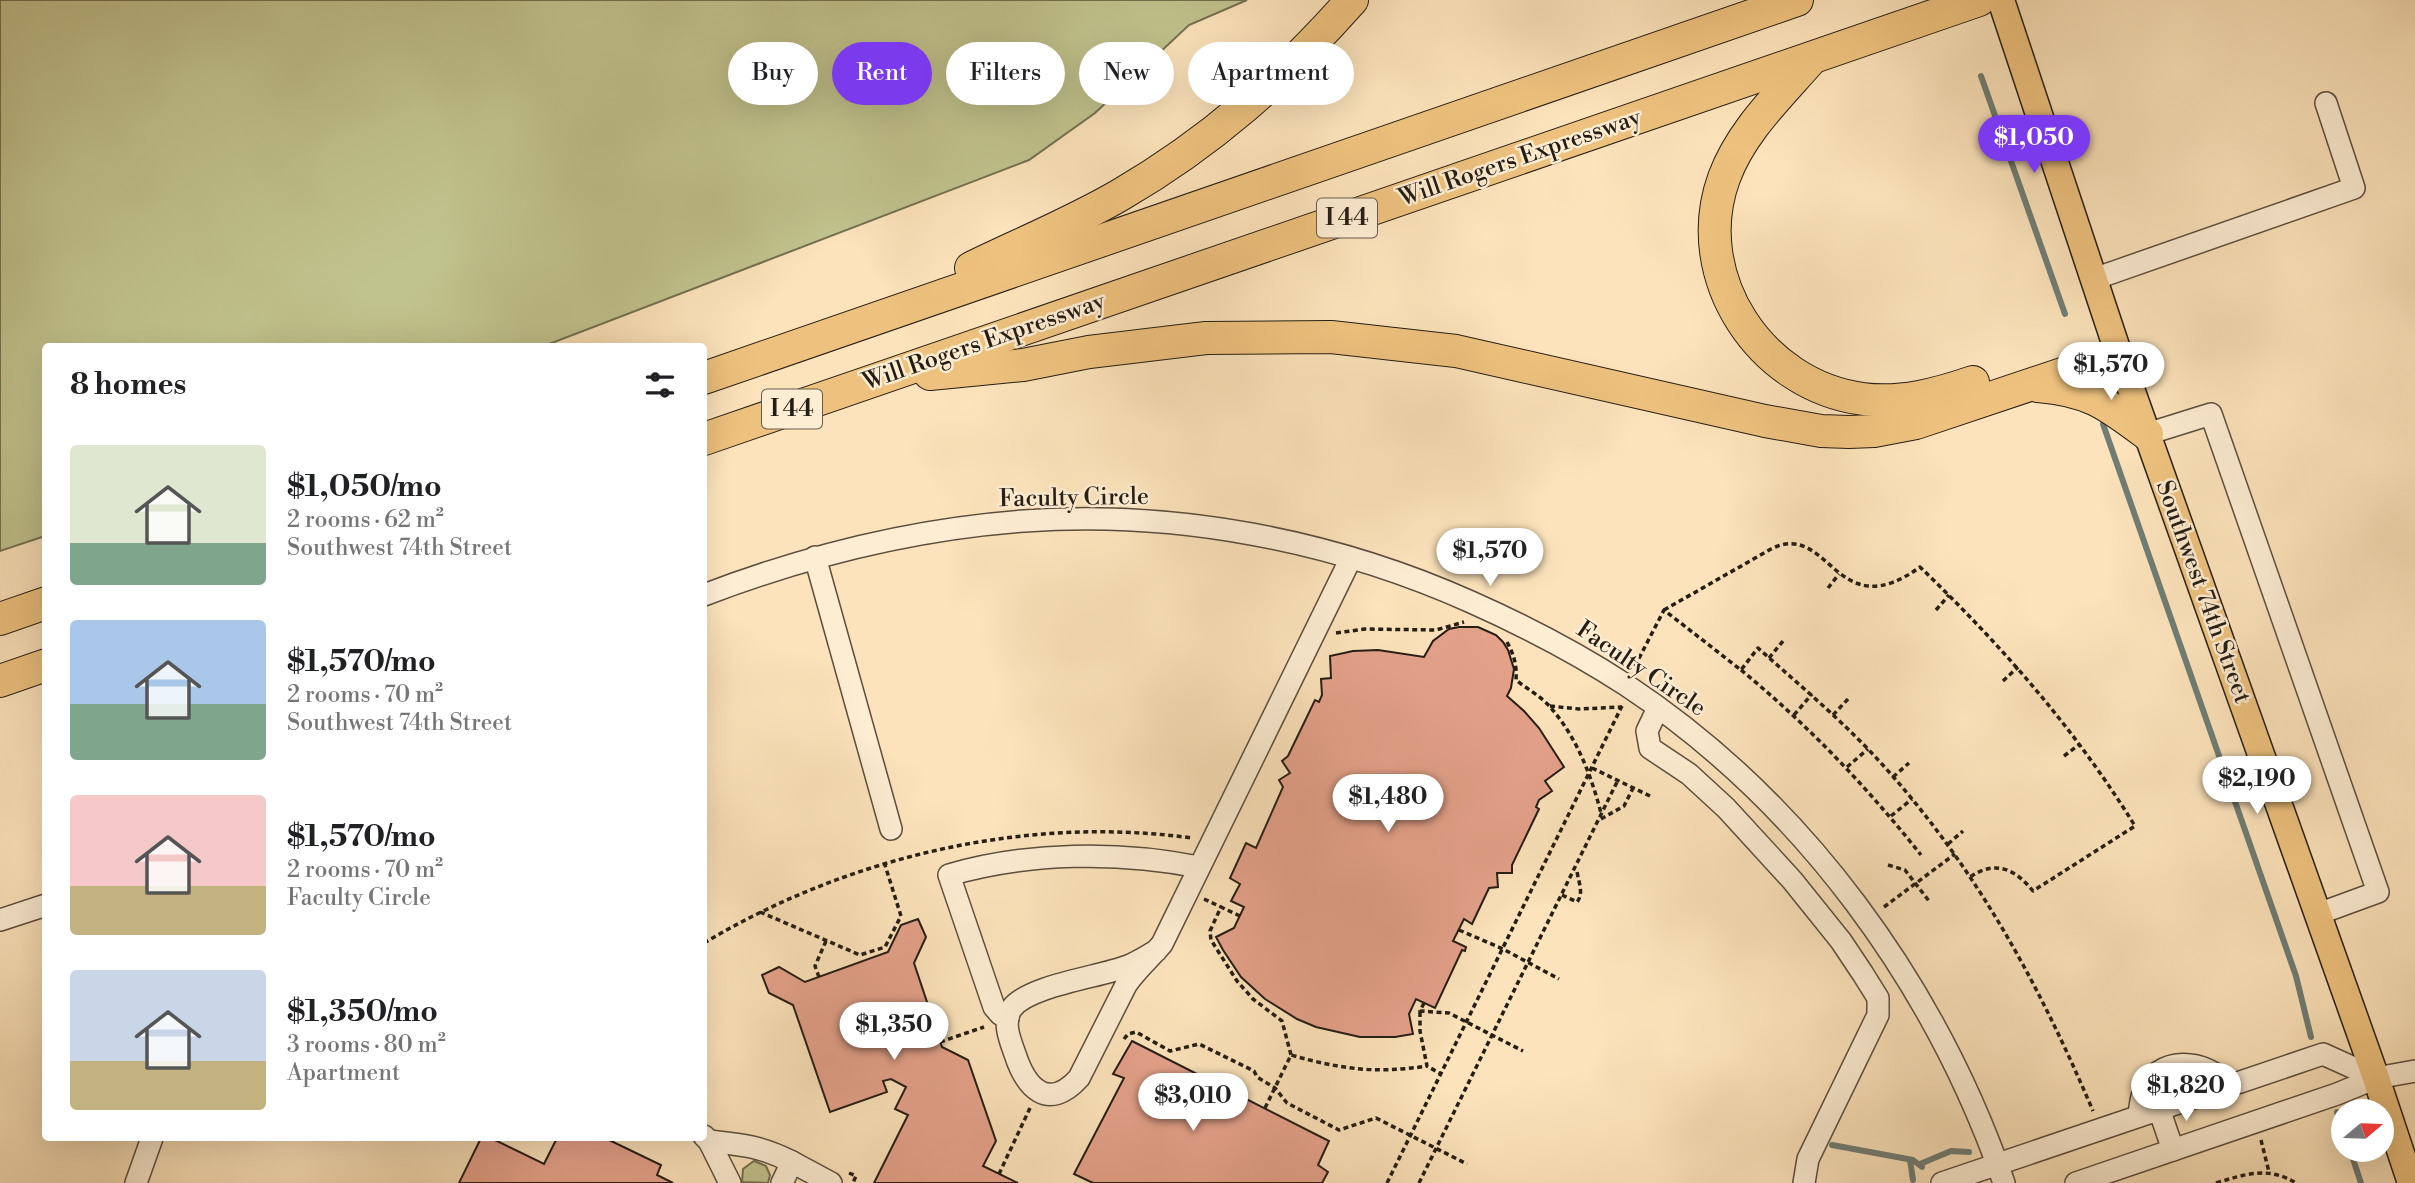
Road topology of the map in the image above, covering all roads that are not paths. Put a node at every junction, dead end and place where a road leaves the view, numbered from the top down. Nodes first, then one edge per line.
1 (1352, 0) edge
2 (1736, 0) edge
3 (1979, 0) edge
4 (2001, 0) edge
5 (1783, 4) edge
6 (1813, 57) junction
7 (2326, 103) dead end
8 (2094, 279) junction
9 (846, 329) junction
10 (2116, 345) junction
11 (707, 377) edge
12 (880, 378) junction
13 (2029, 385) junction
14 (2147, 433) junction
15 (707, 438) edge
16 (816, 557) junction
17 (1351, 558) junction
18 (707, 594) edge
19 (42, 604) edge
20 (0, 619) edge
21 (42, 666) edge
22 (0, 681) edge
23 (1658, 708) junction
24 (891, 830) dead end
25 (1199, 867) junction
26 (42, 906) edge
27 (2318, 914) junction
28 (0, 920) edge
29 (1156, 951) junction
30 (998, 1021) junction
31 (2415, 1071) edge
32 (2376, 1078) junction
33 (2229, 1086) junction
34 (2149, 1113) junction
35 (707, 1138) edge
36 (707, 1140) edge
37 (151, 1141) edge
38 (2173, 1150) junction
39 (792, 1162) junction
40 (2000, 1174) edge
41 (136, 1183) edge
42 (730, 1183) edge
43 (782, 1183) edge
44 (831, 1183) edge
45 (1804, 1183) edge
46 (1942, 1183) edge
47 (2076, 1183) edge
48 (2411, 1183) edge

1 - 9 highway
2 - 5 highway
3 - 6 highway, Will Rogers Expressway / I 44
4 - 8 main road, Southwest 74th Street
5 - 9 highway, I 44
6 - 10 highway
6 - 12 highway, Will Rogers Expressway / I 44
7 - 8 street
8 - 10 main road, Southwest 74th Street
9 - 11 highway, I 44
10 - 13 highway
10 - 14 main road, Southwest 74th Street
12 - 13 highway
12 - 15 highway, Will Rogers Expressway / I 44
13 - 14 highway
14 - 27 main road, Southwest 74th Street
14 - 27 street
16 - 17 street, Faculty Circle
16 - 18 street, Faculty Circle
16 - 24 street
17 - 23 street, Faculty Circle
17 - 25 street
19 - 20 highway
21 - 22 highway
23 - 40 street, Faculty Circle
23 - 45 street
25 - 29 street
25 - 30 street
26 - 28 street
27 - 32 main road, Southwest 74th Street
29 - 30 street
29 - 30 street
31 - 32 street
32 - 33 street
32 - 38 street
32 - 48 main road, Southwest 74th Street
33 - 34 street
33 - 34 street
34 - 38 street
34 - 40 street
35 - 39 street
36 - 42 street
37 - 41 street
38 - 47 street
39 - 43 street
39 - 44 street
40 - 46 street

